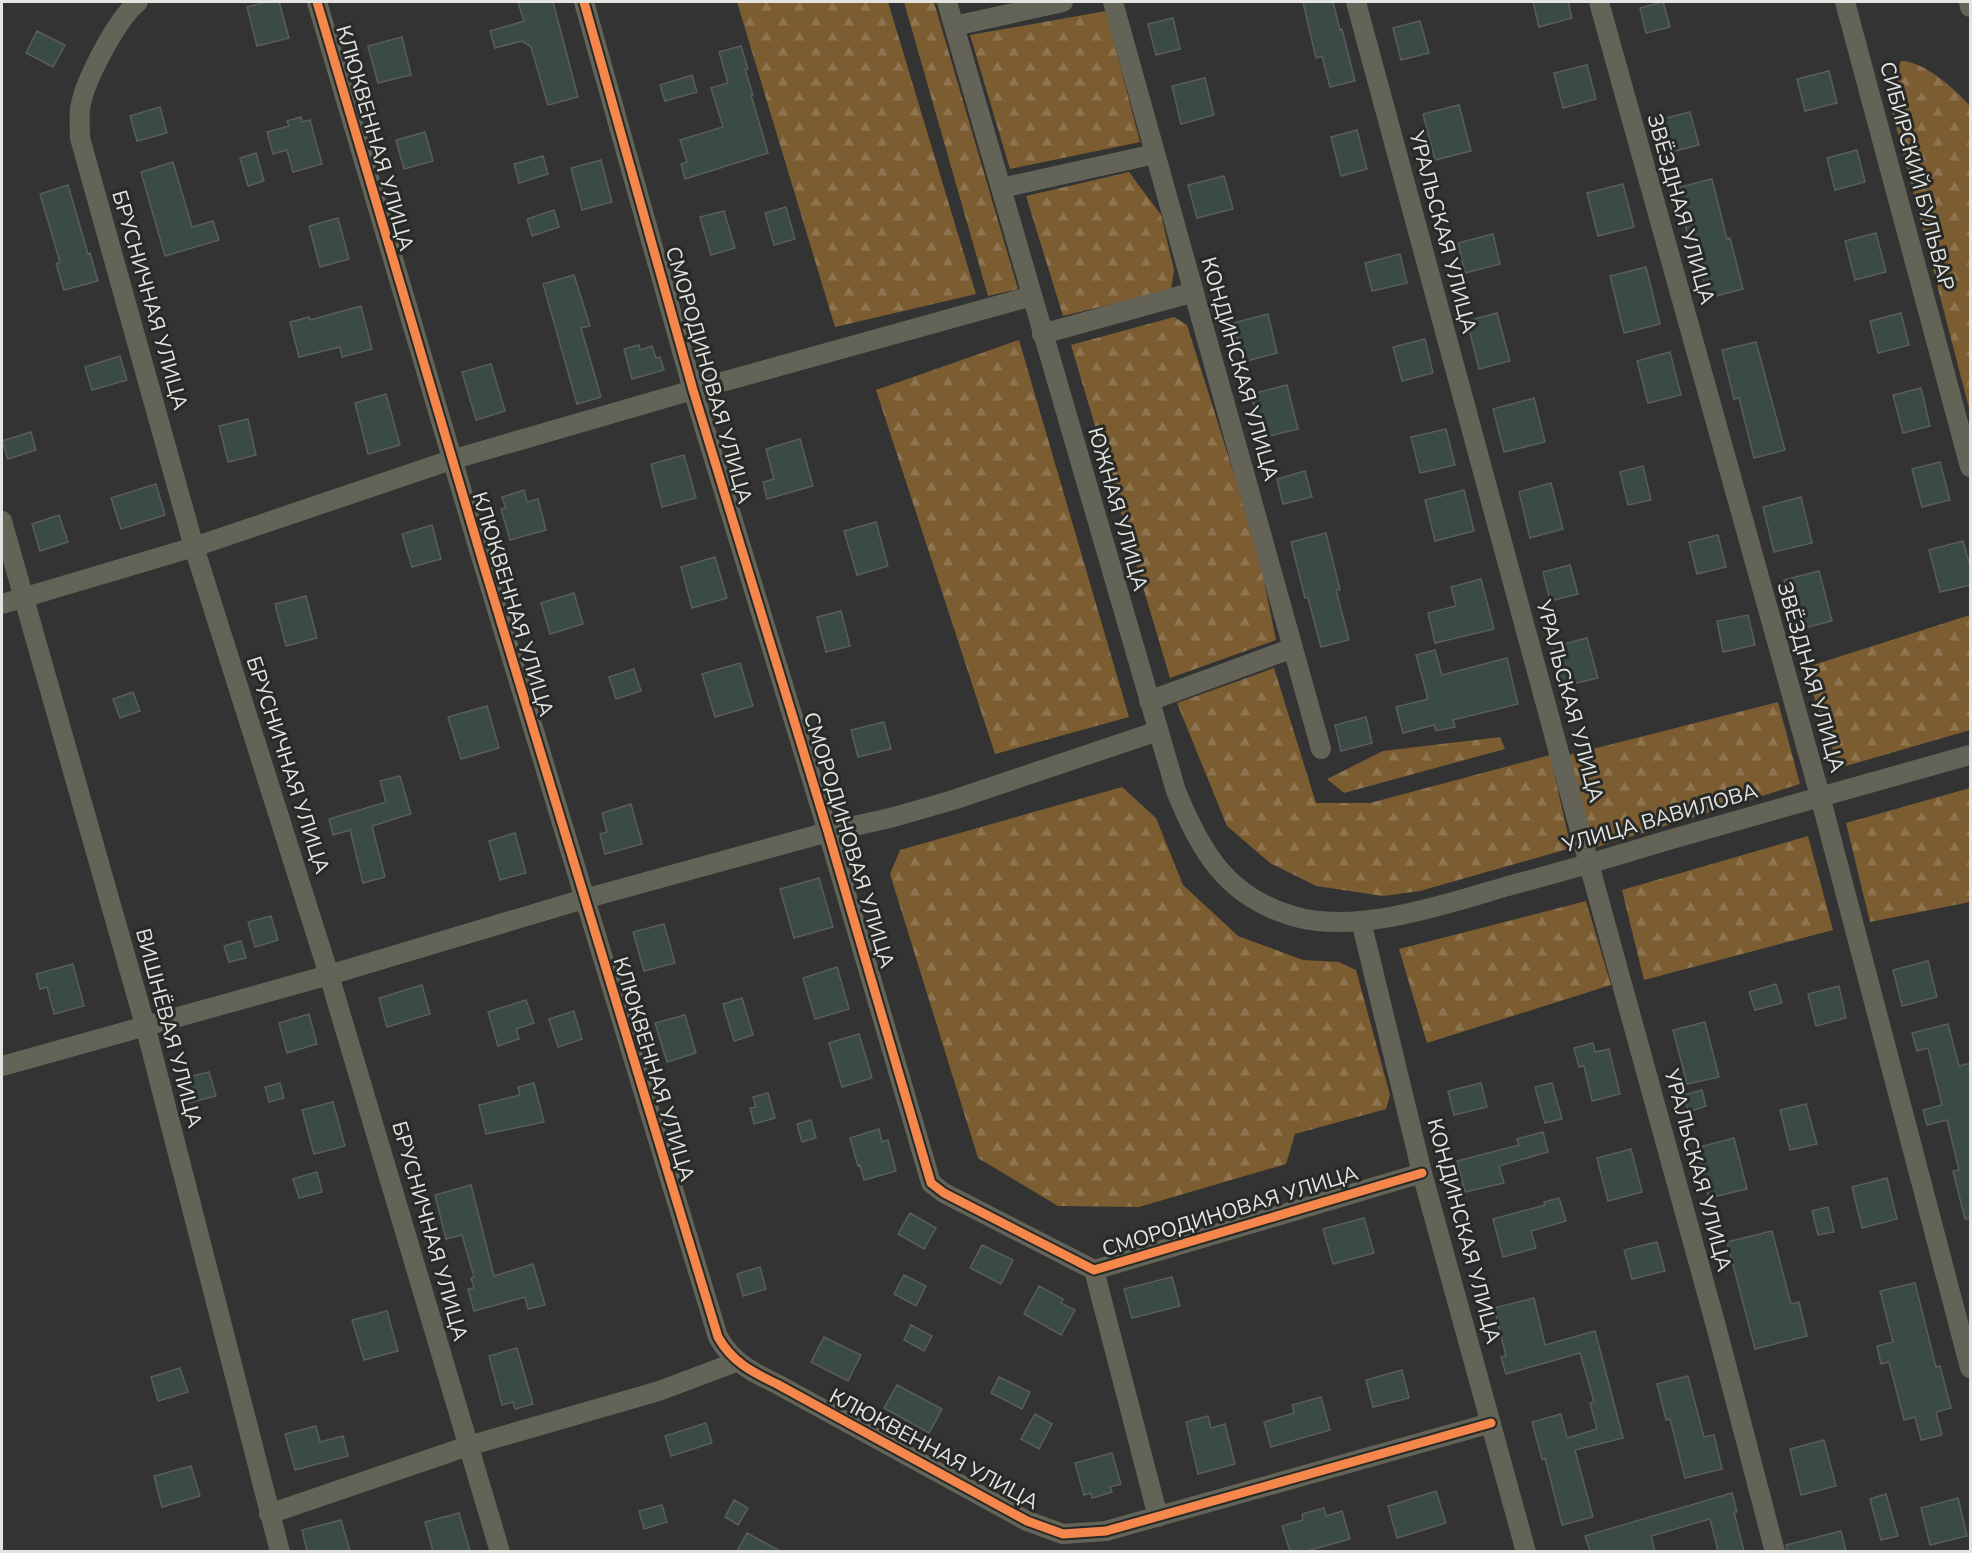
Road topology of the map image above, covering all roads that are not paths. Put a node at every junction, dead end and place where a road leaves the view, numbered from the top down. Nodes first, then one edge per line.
1 (138, 2) edge
2 (316, 2) edge
3 (584, 2) edge
4 (947, 2) edge
5 (1063, 2) edge
6 (1113, 2) edge
7 (1356, 2) edge
8 (1599, 2) edge
9 (1845, 2) edge
10 (1969, 2) edge
11 (1971, 7) edge
12 (954, 26) junction
13 (1155, 153) junction
14 (1001, 188) junction
15 (1194, 292) junction
16 (1032, 297) junction
17 (1042, 334) junction
18 (693, 390) junction
19 (451, 460) junction
20 (1971, 467) edge
21 (2, 521) edge
22 (194, 547) junction
23 (24, 598) junction
24 (2, 604) edge
25 (1293, 648) junction
26 (1149, 701) junction
27 (1158, 731) junction
28 (1321, 749) dead end
29 (1971, 755) edge
30 (1820, 796) junction
31 (828, 832) junction
32 (1589, 864) junction
33 (584, 899) junction
34 (1361, 921) junction
35 (329, 975) junction
36 (145, 1025) junction
37 (2, 1066) edge
38 (1422, 1173) junction
39 (1094, 1270) junction
40 (736, 1362) junction
41 (1971, 1368) edge
42 (1491, 1423) junction
43 (468, 1446) junction
44 (269, 1514) junction
45 (1158, 1517) junction
46 (1062, 1543) edge
47 (280, 1551) edge
48 (500, 1551) edge
49 (1526, 1551) edge
50 (1775, 1551) edge

1 - 22 street, БРУСНИЧНАЯ УЛИЦА
2 - 19 street, КЛЮКВЕННАЯ УЛИЦА
3 - 18 street, СМОРОДИНОВАЯ УЛИЦА
4 - 12 street, ЮЖНАЯ УЛИЦА
5 - 12 street
6 - 13 street, КОНДИНСКАЯ УЛИЦА
7 - 32 street, УРАЛЬСКАЯ УЛИЦА
8 - 30 street, ЗВЁЗДНАЯ УЛИЦА
9 - 20 street, СИБИРСКИЙ БУЛЬВАР
10 - 11 street
12 - 14 street, ЮЖНАЯ УЛИЦА
13 - 14 street
13 - 15 street, КОНДИНСКАЯ УЛИЦА
14 - 16 street, ЮЖНАЯ УЛИЦА
15 - 17 street
15 - 25 street, КОНДИНСКАЯ УЛИЦА
16 - 17 street, ЮЖНАЯ УЛИЦА
16 - 18 street
17 - 26 street, ЮЖНАЯ УЛИЦА
18 - 19 street
18 - 31 street, СМОРОДИНОВАЯ УЛИЦА
19 - 22 street
19 - 33 street, КЛЮКВЕННАЯ УЛИЦА
21 - 23 street, ВИШНЁВАЯ УЛИЦА
22 - 23 street
22 - 35 street, БРУСНИЧНАЯ УЛИЦА
23 - 24 street
23 - 36 street, ВИШНЁВАЯ УЛИЦА
25 - 26 street
25 - 28 street, КОНДИНСКАЯ УЛИЦА
26 - 27 street, ЮЖНАЯ УЛИЦА
27 - 31 street
27 - 34 street, ЮЖНАЯ УЛИЦА
29 - 30 street, УЛИЦА ВАВИЛОВА
30 - 32 street, УЛИЦА ВАВИЛОВА
30 - 41 street, ЗВЁЗДНАЯ УЛИЦА
31 - 33 street
31 - 39 street, СМОРОДИНОВАЯ УЛИЦА
32 - 34 street, УЛИЦА ВАВИЛОВА
32 - 50 street, УРАЛЬСКАЯ УЛИЦА
33 - 35 street
33 - 40 street, КЛЮКВЕННАЯ УЛИЦА
34 - 38 street, КОНДИНСКАЯ УЛИЦА
35 - 36 street
35 - 43 street, БРУСНИЧНАЯ УЛИЦА
36 - 37 street
36 - 44 street, ВИШНЁВАЯ УЛИЦА
38 - 39 street, СМОРОДИНОВАЯ УЛИЦА
38 - 42 street, КОНДИНСКАЯ УЛИЦА
39 - 45 street
40 - 43 street
40 - 46 street, КЛЮКВЕННАЯ УЛИЦА
42 - 45 street, КЛЮКВЕННАЯ УЛИЦА
42 - 49 street, КОНДИНСКАЯ УЛИЦА
43 - 44 street
43 - 48 street, БРУСНИЧНАЯ УЛИЦА
44 - 47 street, ВИШНЁВАЯ УЛИЦА
45 - 46 street, КЛЮКВЕННАЯ УЛИЦА

